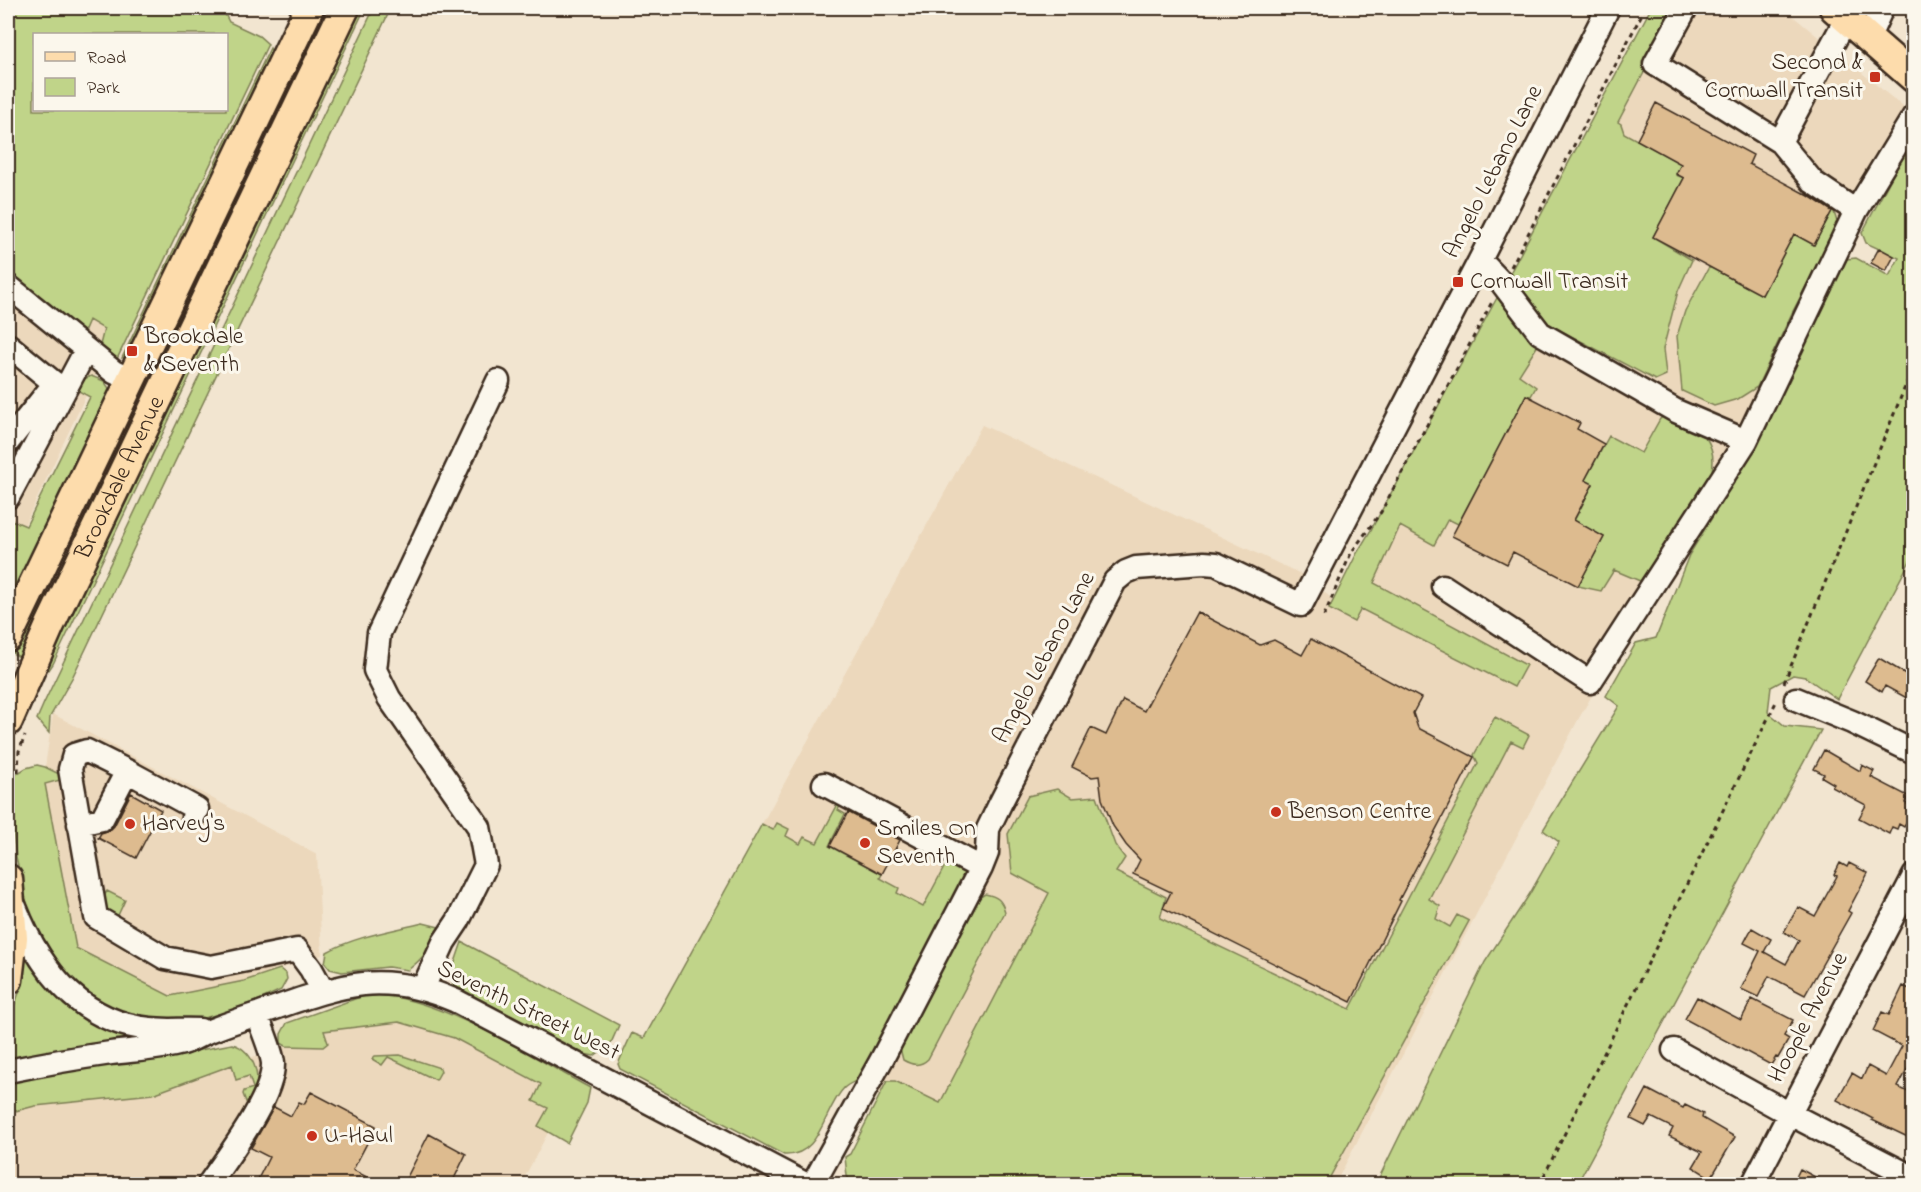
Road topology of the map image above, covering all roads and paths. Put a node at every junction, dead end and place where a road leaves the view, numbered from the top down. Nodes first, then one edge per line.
1 (309, 8) edge
2 (345, 8) edge
3 (1608, 8) edge
4 (1645, 8) edge
5 (1686, 8) edge
6 (1882, 8) edge
7 (1840, 13) edge
8 (1868, 39) junction
9 (1914, 78) edge
10 (1914, 116) edge
11 (1780, 142) junction
12 (1856, 211) junction
13 (1480, 260) junction
14 (1502, 283) junction
15 (8, 286) edge
16 (8, 345) edge
17 (86, 350) junction
18 (1914, 365) edge
19 (131, 380) junction
20 (498, 381) dead end
21 (59, 387) junction
22 (1746, 441) junction
23 (8, 442) edge
24 (8, 497) edge
25 (1443, 586) dead end
26 (30, 592) junction
27 (8, 614) edge
28 (1324, 616) dead end
29 (8, 637) edge
30 (1796, 699) dead end
31 (8, 721) edge
32 (1914, 752) edge
33 (127, 771) junction
34 (824, 784) dead end
35 (193, 817) dead end
36 (79, 824) junction
37 (981, 868) junction
38 (1914, 876) edge
39 (8, 885) edge
40 (8, 980) edge
41 (423, 988) junction
42 (323, 991) junction
43 (257, 1015) junction
44 (211, 1030) junction
45 (1674, 1050) dead end
46 (8, 1071) edge
47 (1790, 1114) junction
48 (1914, 1178) edge
49 (209, 1185) edge
50 (805, 1185) edge
51 (813, 1185) edge
52 (1540, 1185) edge
53 (1753, 1185) edge

1 - 19 main road, Brookdale Avenue
2 - 31 main road, Brookdale Avenue
3 - 13 street, Angelo Lebano Lane
4 - 14 path
5 - 11 street
6 - 8 street
7 - 8 main road
7 - 11 street
8 - 9 main road
10 - 12 street
11 - 12 street
12 - 22 street
13 - 14 street
13 - 37 street, Angelo Lebano Lane
14 - 22 street
14 - 28 path
15 - 17 street
16 - 21 street
17 - 19 street
17 - 21 street
18 - 52 path
19 - 26 main road, Brookdale Avenue
20 - 41 street
21 - 23 street
21 - 24 street
22 - 25 street
26 - 27 street
26 - 29 main road, Brookdale Avenue
30 - 32 street
33 - 35 street
33 - 36 street
33 - 36 street
34 - 37 street
36 - 42 street
37 - 51 street, Angelo Lebano Lane
38 - 47 street, Hoople Avenue
39 - 40 main road
39 - 44 street, Seventh Street West
41 - 42 street, Seventh Street West
41 - 50 street, Seventh Street West
42 - 43 street, Seventh Street West
43 - 44 street, Seventh Street West
43 - 49 street
44 - 46 street, Seventh Street West
45 - 47 street
47 - 48 street
47 - 53 street, Hoople Avenue

